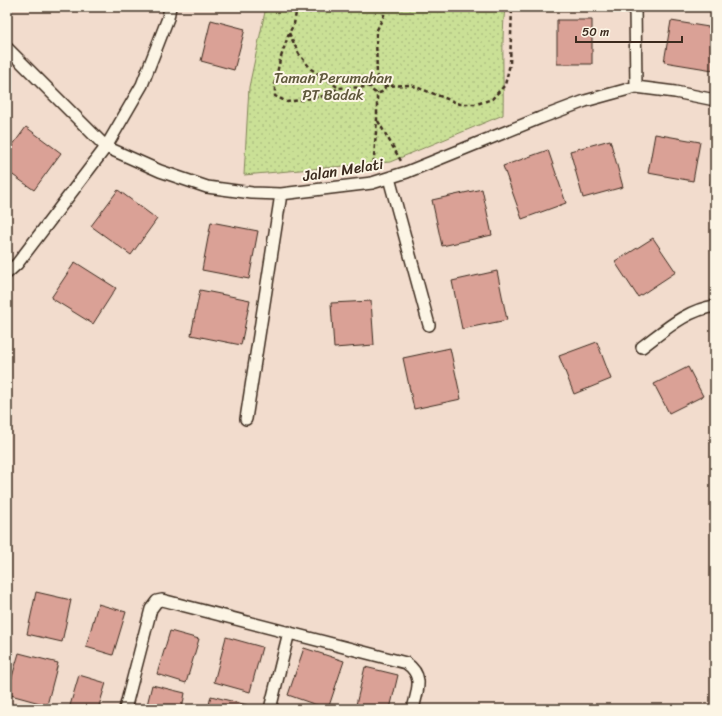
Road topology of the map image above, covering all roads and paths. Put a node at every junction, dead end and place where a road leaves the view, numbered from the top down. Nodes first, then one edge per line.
1 (170, 7) edge
2 (297, 7) edge
3 (385, 7) edge
4 (512, 7) edge
5 (635, 7) edge
6 (289, 33) junction
7 (7, 48) edge
8 (377, 79) junction
9 (384, 86) junction
10 (371, 87) junction
11 (636, 87) junction
12 (339, 88) junction
13 (377, 92) junction
14 (715, 100) edge
15 (377, 120) junction
16 (106, 146) junction
17 (407, 172) junction
18 (389, 178) junction
19 (372, 183) junction
20 (281, 194) junction
21 (7, 273) edge
22 (715, 306) edge
23 (429, 325) dead end
24 (642, 347) dead end
25 (246, 419) dead end
26 (289, 632) junction
27 (125, 709) edge
28 (270, 709) edge
29 (413, 709) edge

1 - 16 street
2 - 6 path
3 - 8 path
4 - 9 path
5 - 11 street
6 - 12 path
6 - 12 path
7 - 16 street, Jalan Melati
8 - 9 path
8 - 10 path
9 - 13 path
10 - 12 path
10 - 13 path
11 - 14 street, Jalan Melati
11 - 17 street, Jalan Melati
13 - 15 path
15 - 17 path
15 - 19 path
16 - 20 street, Jalan Melati
16 - 21 street
17 - 18 street, Jalan Melati
18 - 19 street, Jalan Melati
18 - 23 street
19 - 20 street, Jalan Melati
20 - 25 street
22 - 24 street
26 - 27 street
26 - 28 street
26 - 29 street

